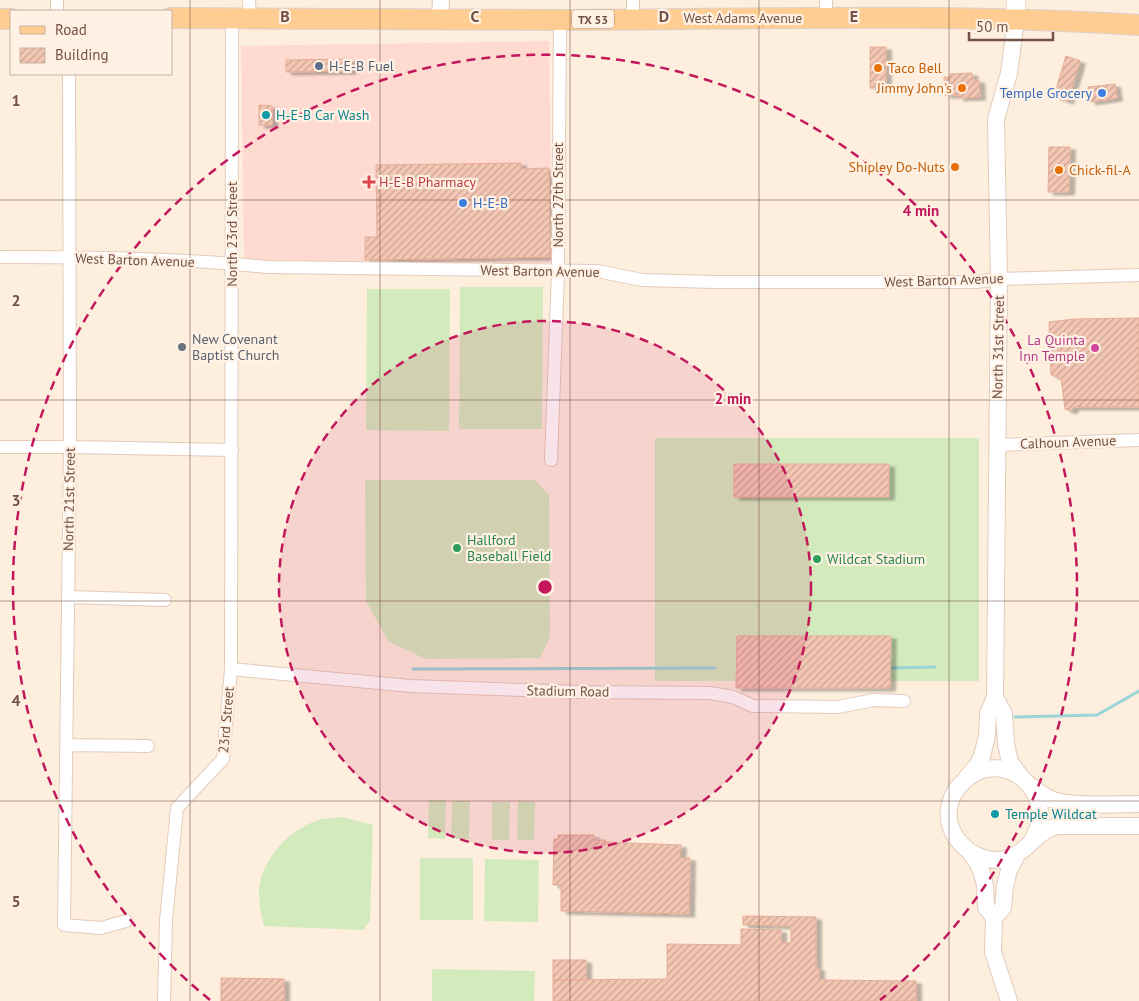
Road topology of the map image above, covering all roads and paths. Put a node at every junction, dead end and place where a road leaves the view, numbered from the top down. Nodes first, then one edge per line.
1 (1016, 0) edge
2 (441, 9) edge
3 (826, 9) edge
4 (633, 10) edge
5 (244, 12) edge
6 (172, 18) edge
7 (560, 20) junction
8 (1016, 20) junction
9 (1139, 25) edge
10 (69, 75) edge
11 (0, 257) edge
12 (70, 257) junction
13 (232, 264) junction
14 (558, 271) junction
15 (1139, 275) edge
16 (998, 278) junction
17 (1139, 440) edge
18 (997, 445) junction
19 (0, 447) edge
20 (70, 447) junction
21 (232, 450) junction
22 (551, 460) dead end
23 (68, 596) junction
24 (165, 600) dead end
25 (231, 669) junction
26 (996, 697) junction
27 (904, 700) dead end
28 (67, 744) junction
29 (148, 746) dead end
30 (967, 777) junction
31 (1026, 781) junction
32 (1139, 804) edge
33 (1139, 826) edge
34 (1032, 840) junction
35 (970, 852) junction
36 (1018, 853) junction
37 (994, 918) junction
38 (126, 921) dead end
39 (164, 1001) edge
40 (1009, 1001) edge

1 - 8 main road, North 31st Street
2 - 5 main road, West Adams Avenue / TX 53
2 - 7 main road, West Adams Avenue / TX 53
3 - 4 main road, West Adams Avenue / TX 53
3 - 8 main road, West Adams Avenue / TX 53
4 - 7 main road, West Adams Avenue / TX 53
5 - 6 main road, West Adams Avenue / TX 53
5 - 13 street, North 23rd Street
7 - 14 street, North 27th Street
8 - 9 main road, TX 53
8 - 16 street, North 31st Street
10 - 12 street, North 21st Street
11 - 12 street, West Barton Avenue
12 - 13 street, West Barton Avenue
12 - 20 street, North 21st Street
13 - 14 street, West Barton Avenue
13 - 21 street, North 23rd Street
14 - 16 street, West Barton Avenue
14 - 22 street, North 27th Street
15 - 16 street, West Barton Avenue
16 - 18 street, North 31st Street
17 - 18 street, Calhoun Avenue
18 - 26 street, North 31st Street
19 - 20 street
20 - 21 street
20 - 23 street, North 21st Street
21 - 25 street, 23rd Street
23 - 24 street
23 - 28 street, North 21st Street
25 - 27 street, Stadium Road
25 - 39 street, 23rd Street
26 - 30 street, North 31st Street
26 - 31 street, North 31st Street
28 - 29 street
28 - 38 street, North 21st Street
30 - 31 street
30 - 35 street
31 - 32 street
31 - 34 street
33 - 34 street
34 - 36 street
35 - 36 street
35 - 37 street
36 - 37 street
37 - 40 street

